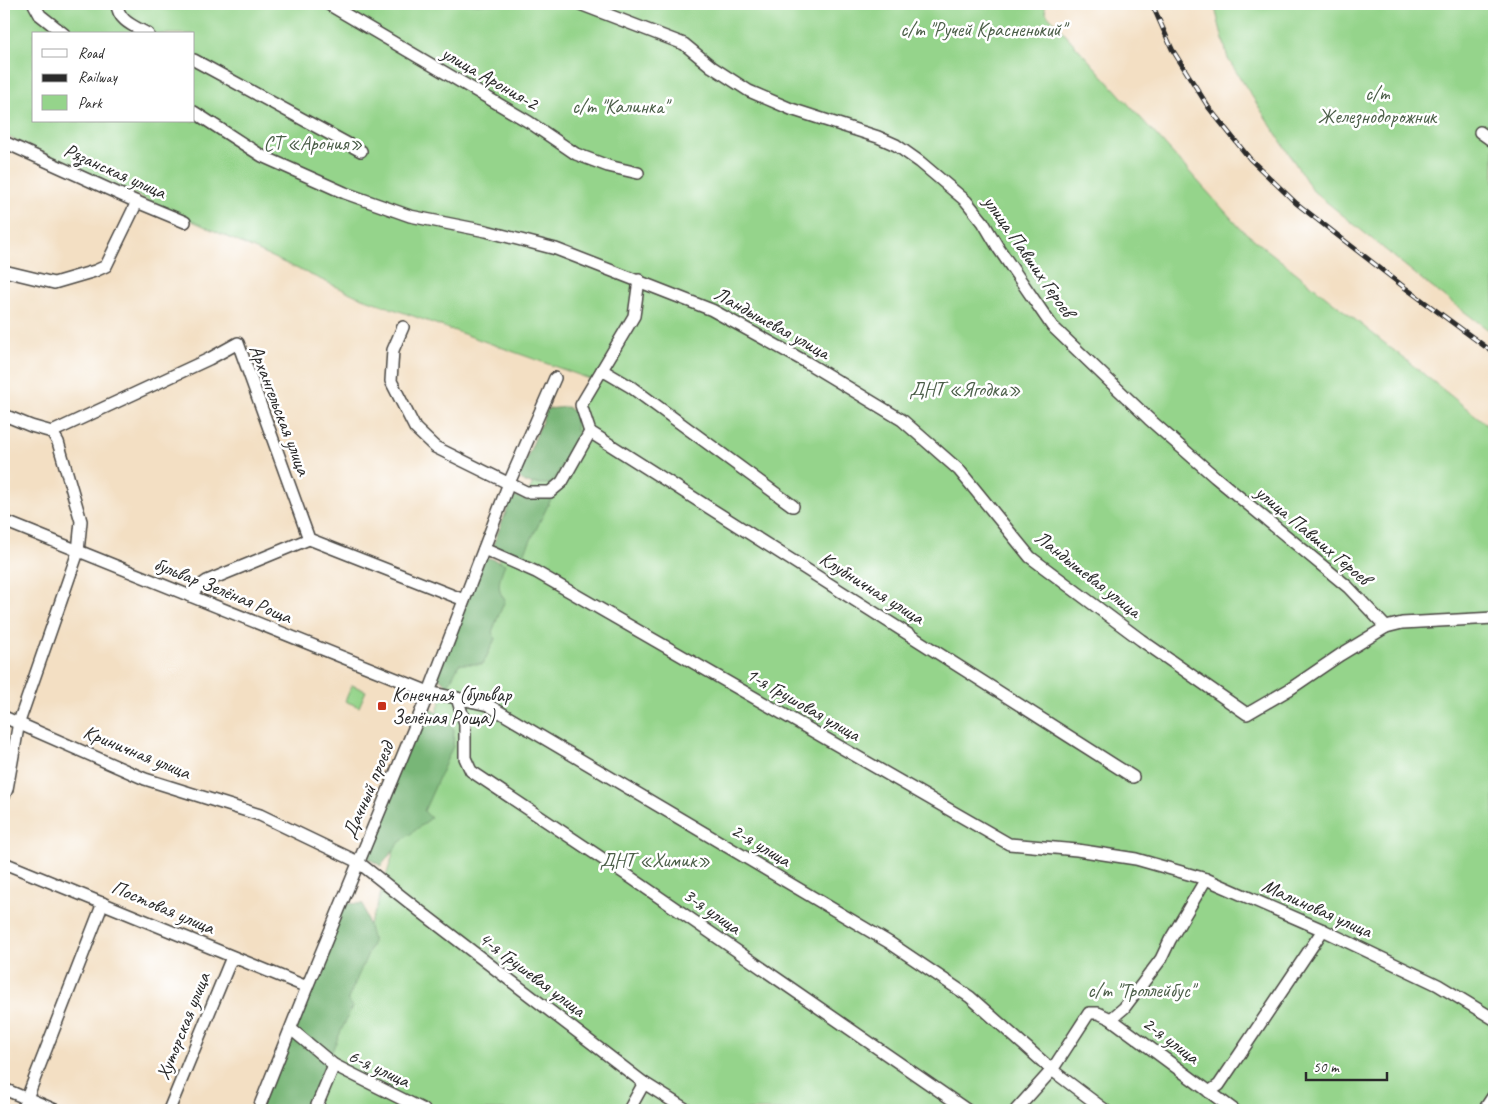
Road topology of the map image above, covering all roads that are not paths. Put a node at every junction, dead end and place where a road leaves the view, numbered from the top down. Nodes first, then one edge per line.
1 (34, 4) edge
2 (117, 4) edge
3 (328, 4) edge
4 (580, 4) edge
5 (61, 32) edge
6 (145, 32) edge
7 (195, 61) edge
8 (195, 113) edge
9 (1480, 132) dead end
10 (4, 142) edge
11 (1494, 142) edge
12 (361, 151) dead end
13 (638, 173) dead end
14 (137, 202) junction
15 (185, 222) dead end
16 (4, 270) edge
17 (639, 280) junction
18 (403, 327) dead end
19 (602, 370) junction
20 (555, 378) dead end
21 (4, 415) edge
22 (52, 432) junction
23 (590, 432) junction
24 (509, 483) junction
25 (793, 506) dead end
26 (4, 521) edge
27 (309, 539) junction
28 (484, 548) junction
29 (78, 552) junction
30 (190, 596) junction
31 (464, 600) junction
32 (1494, 618) edge
33 (1386, 627) junction
34 (429, 692) junction
35 (457, 698) junction
36 (4, 717) edge
37 (19, 722) junction
38 (1133, 777) dead end
39 (4, 796) edge
40 (1115, 856) joint
41 (358, 862) junction
42 (4, 863) edge
43 (1206, 879) junction
44 (103, 903) junction
45 (1323, 930) junction
46 (232, 956) junction
47 (307, 986) junction
48 (1111, 1019) junction
49 (1494, 1019) edge
50 (291, 1029) junction
51 (334, 1065) junction
52 (1052, 1070) junction
53 (644, 1083) junction
54 (4, 1089) edge
55 (1209, 1092) junction
56 (1494, 1095) edge
57 (28, 1099) junction
58 (22, 1110) edge
59 (55, 1110) edge
60 (169, 1110) edge
61 (258, 1110) edge
62 (315, 1110) edge
63 (424, 1110) edge
64 (629, 1110) edge
65 (687, 1110) edge
66 (967, 1110) edge
67 (1016, 1110) edge
68 (1105, 1110) edge
69 (1234, 1110) edge
70 (1484, 1110) edge

1 - 5 street
2 - 6 street
3 - 13 street, улица Арония-2
4 - 33 street, улица Павших Героев
7 - 12 street
8 - 17 street, Ландышевая улица
9 - 11 street
10 - 14 street, Рязанская улица
14 - 15 street, Рязанская улица
14 - 16 street
17 - 19 street
17 - 33 street, Ландышевая улица
18 - 24 street
19 - 23 street
19 - 25 street
20 - 24 street, Дачный проезд
21 - 22 street
22 - 27 street, Архангельская улица
22 - 29 street
23 - 24 street
23 - 38 street, Клубничная улица
24 - 28 street, Дачный проезд
26 - 29 street, бульвар Зелёная Роща
27 - 30 street
27 - 31 street
28 - 31 street, Дачный проезд
28 - 40 street, 1-я Грушовая улица
29 - 30 street, бульвар Зелёная Роща
29 - 37 street
30 - 34 street, бульвар Зелёная Роща
31 - 34 street, Дачный проезд
32 - 33 street
34 - 35 street, 2-я улица
34 - 41 street, Дачный проезд
35 - 52 street, 2-я улица
35 - 66 street, 3-я улица
36 - 37 street, Криничная улица
37 - 39 street
37 - 41 street, Криничная улица
40 - 43 street, Малиновая улица
41 - 47 street, Дачный проезд
41 - 53 street, 4-я Грушевая улица
42 - 44 street, Постовая улица
43 - 45 street, Малиновая улица
43 - 48 street
44 - 46 street, Постовая улица
44 - 57 street
45 - 49 street, Малиновая улица
45 - 55 street
46 - 47 street, Постовая улица
46 - 60 street, Хуторская улица
47 - 50 street, Дачный проезд
48 - 52 street, 2-я улица
48 - 55 street, 2-я улица
50 - 51 street
50 - 61 street, Дачный проезд
51 - 62 street, 6-я улица
51 - 63 street, 6-я улица
52 - 67 street, 2-я улица
52 - 68 street, 2-я улица
53 - 64 street
53 - 65 street, 4-я Грушевая улица
54 - 57 street
55 - 69 street, 2-я улица
56 - 70 street
57 - 58 street
57 - 59 street

